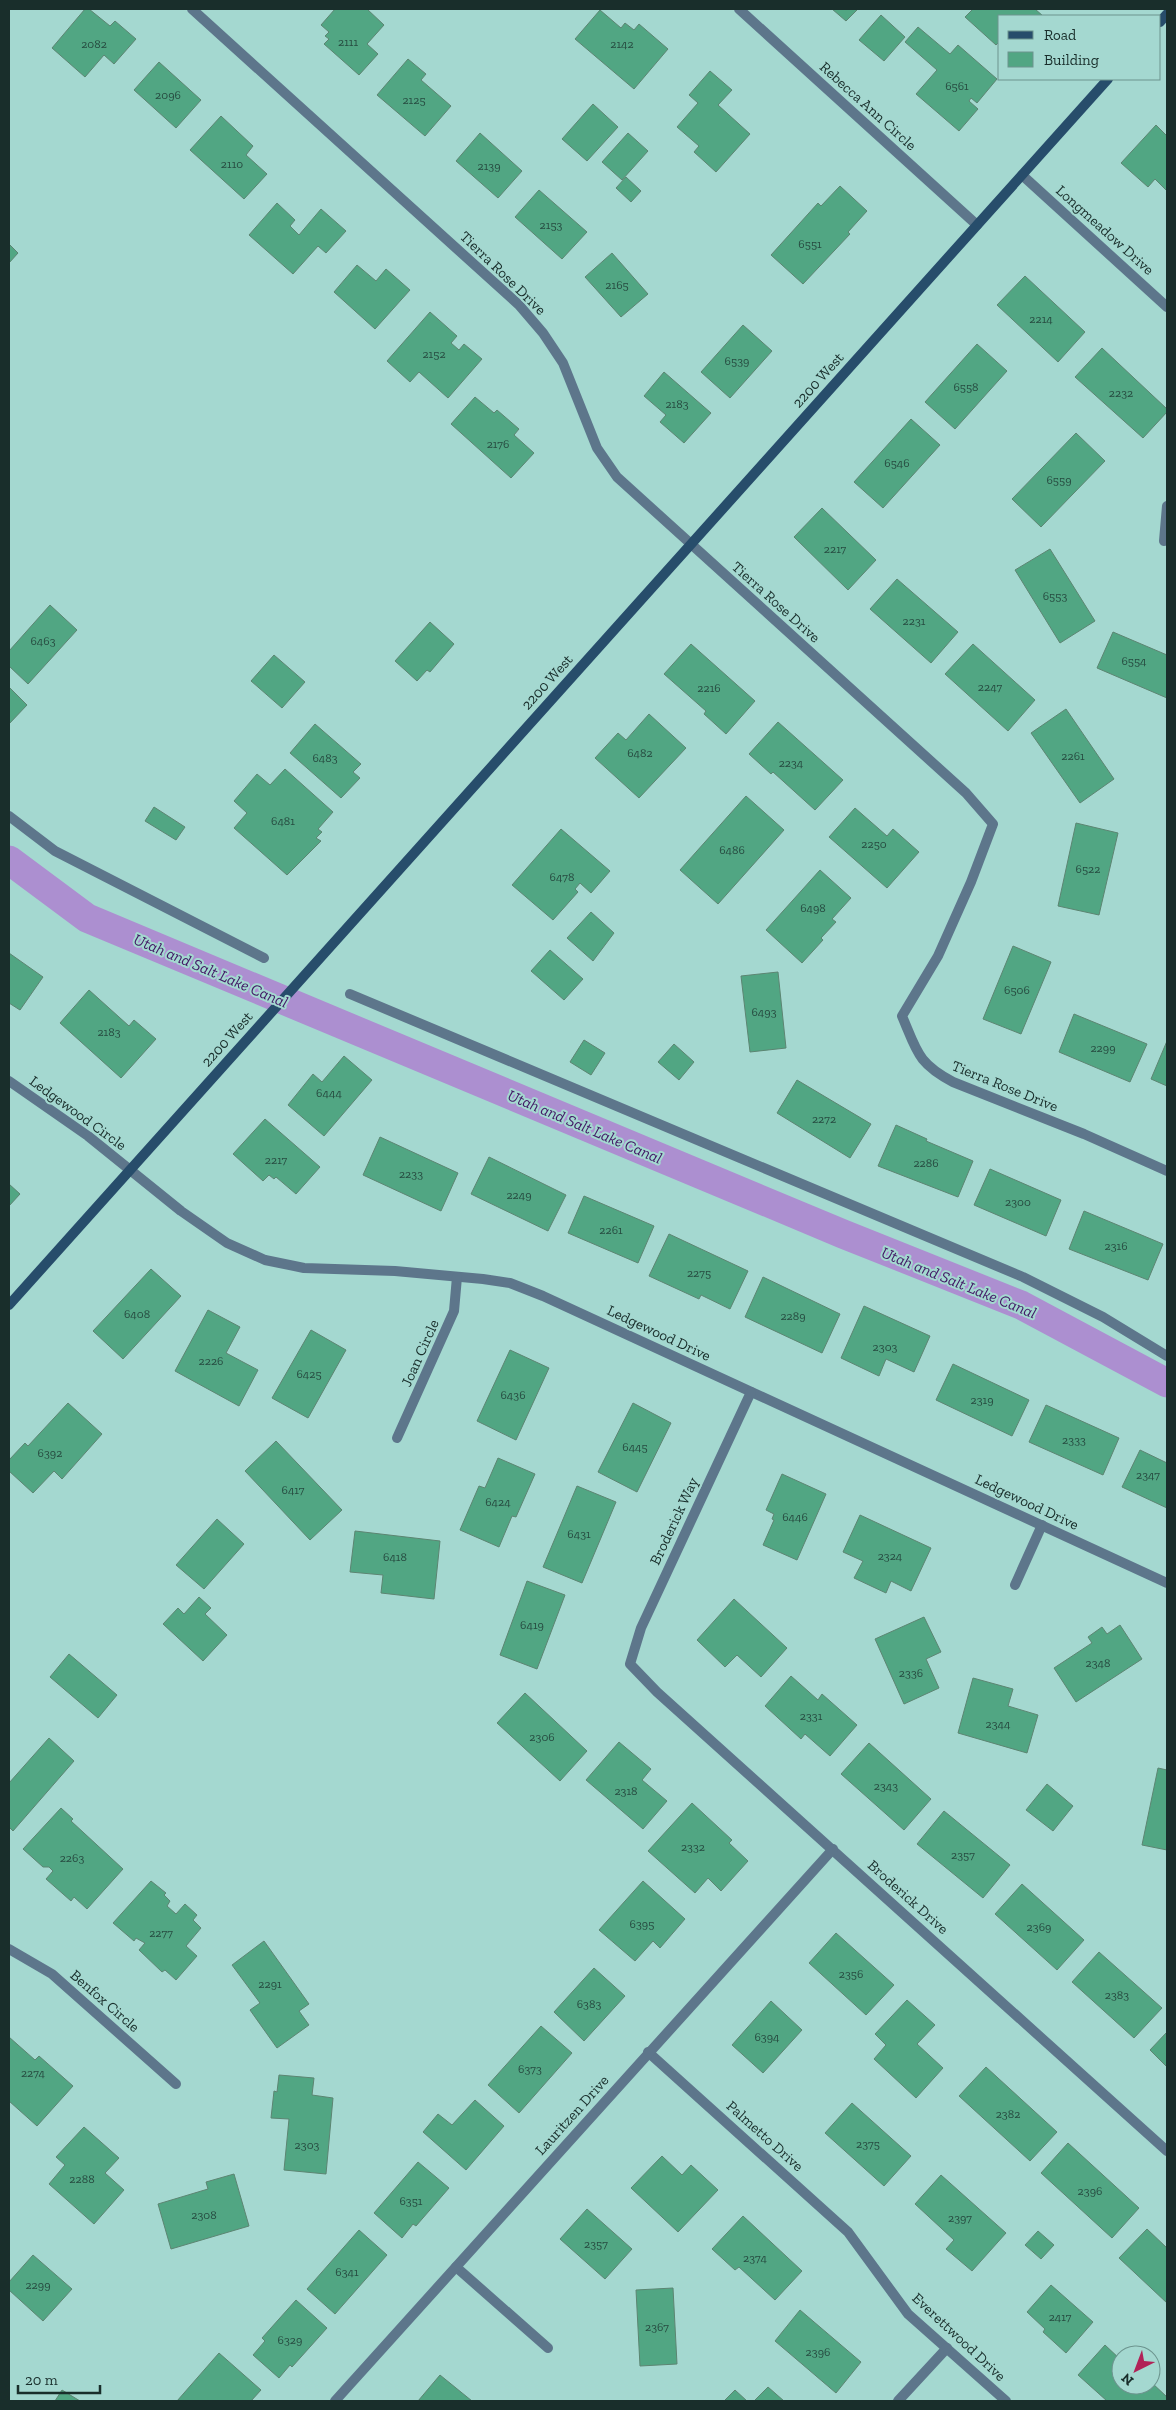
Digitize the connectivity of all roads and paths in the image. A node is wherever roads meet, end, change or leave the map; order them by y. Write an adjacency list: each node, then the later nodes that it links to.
1 (192, 9): 9 (street, Tierra Rose Drive)
2 (739, 9): 5 (street, Rebecca Ann Circle)
3 (1107, 80): 4 (street, 2200 West)
4 (1022, 175): 5 (street, 2200 West); 6 (street, Longmeadow Drive)
5 (977, 225): 9 (street, 2200 West)
6 (1167, 307)
7 (1167, 506): 8 (street)
8 (1164, 541)
9 (690, 545): 14 (street, 2200 West); 15 (street, Tierra Rose Drive)
10 (9, 816): 11 (street)
11 (264, 958)
12 (350, 994): 18 (street)
13 (9, 1081): 14 (street, Ledgewood Circle)
14 (130, 1169): 16 (street, Ledgewood Drive); 17 (street, 2200 West)
15 (1167, 1171)
16 (457, 1277): 19 (street, Ledgewood Drive); 20 (street, Joan Circle)
17 (9, 1305)
18 (1167, 1356)
19 (751, 1392): 21 (street, Ledgewood Drive); 24 (street, Broderick Way)
20 (397, 1438)
21 (1042, 1525): 22 (street, Ledgewood Drive); 23 (street)
22 (1167, 1583)
23 (1015, 1585)
24 (630, 1664): 25 (street, Broderick Drive)
25 (833, 1850): 27 (street, Lauritzen Drive); 29 (street, Broderick Drive)
26 (9, 1949): 28 (street, Benfox Circle)
27 (648, 2052): 30 (street, Palmetto Drive); 31 (street, Lauritzen Drive)
28 (176, 2084)
29 (1167, 2151)
30 (860, 2245): 33 (street, Everettwood Drive)
31 (456, 2267): 32 (street); 34 (street, Lauritzen Drive)
32 (548, 2348)
33 (947, 2348): 35 (street); 36 (street, Everettwood Drive)
34 (335, 2401)
35 (898, 2401)
36 (1006, 2401)

